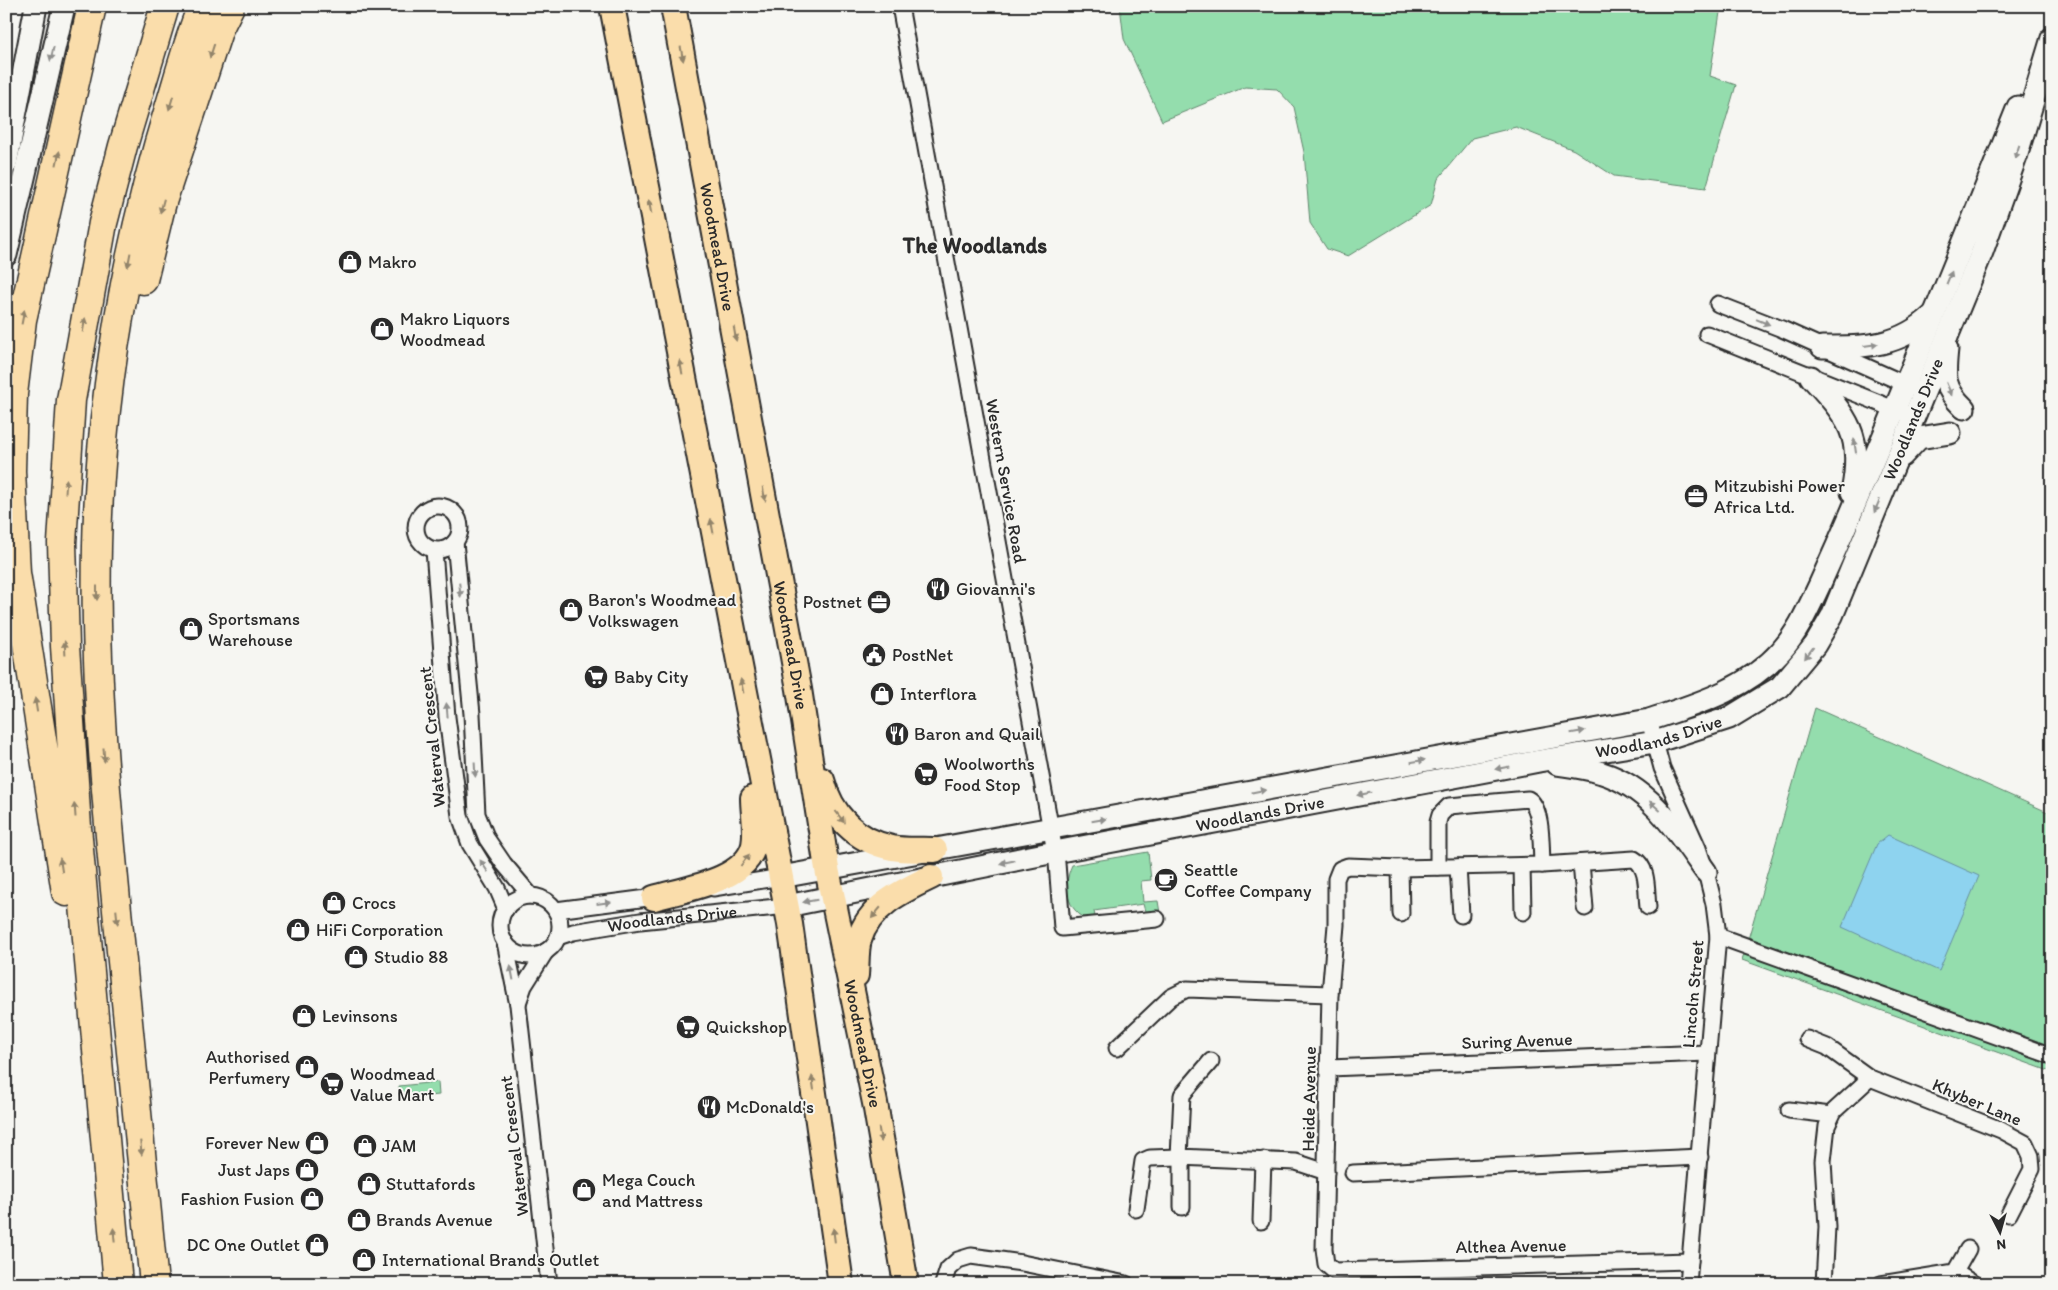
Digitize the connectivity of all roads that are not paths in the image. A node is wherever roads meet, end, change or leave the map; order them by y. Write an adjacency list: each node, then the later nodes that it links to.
1 (36, 6): 11 (main road)
2 (64, 6): 12 (main road, one-way to 12)
3 (92, 6): 71 (highway, one-way to 3)
4 (165, 6): 71 (highway, one-way to 4)
5 (202, 6): 25 (highway, one-way to 25)
6 (230, 6): 25 (highway, one-way to 25)
7 (612, 6): 28 (main road, one-way to 7)
8 (673, 6): 27 (main road, Woodmead Drive, one-way to 27)
9 (900, 6): 32 (street, Western Service Road)
10 (2052, 38): 14 (main road, Woodlands Drive)
11 (6, 164)
12 (6, 254)
13 (1718, 304): 16 (street, one-way to 16)
14 (1942, 321): 16 (main road, one-way to 14); 18 (main road, Woodlands Drive); 19 (main road, one-way to 19)
15 (1707, 334): 17 (street)
16 (1822, 347): 18 (street)
17 (1811, 377): 20 (street); 23 (main road, one-way to 17)
18 (1914, 388): 20 (main road, Woodlands Drive)
19 (1964, 408)
20 (1904, 413): 22 (main road, Woodlands Drive); 23 (main road, Woodlands Drive)
21 (1950, 433): 22 (main road)
22 (1893, 468): 30 (main road, Woodlands Drive, one-way to 30)
23 (1845, 529): 29 (main road, Woodlands Drive)
24 (455, 542): 26 (street); 26 (street); 45 (street, one-way to 45)
25 (97, 544): 88 (highway, one-way to 88)
26 (434, 550): 51 (street, Waterval Crescent, one-way to 26)
27 (799, 689): 33 (main road, one-way to 33); 41 (main road, Woodmead Drive)
28 (749, 718): 43 (main road); 47 (main road, one-way to 28)
29 (1649, 720): 30 (street, Lincoln Street); 32 (main road, Woodlands Drive, one-way to 29)
30 (1655, 742): 31 (main road, Woodlands Drive); 42 (street, Lincoln Street)
31 (1539, 761): 34 (main road, Woodlands Drive, one-way to 34); 42 (main road, one-way to 31)
32 (1051, 829): 33 (main road, Woodlands Drive); 34 (street, Western Service Road)
33 (935, 850): 41 (main road, Woodlands Drive)
34 (1055, 852): 44 (main road, Woodlands Drive, one-way to 44); 56 (street, Western Service Road)
35 (1581, 862): 36 (street); 49 (street); 50 (street)
36 (1542, 865): 37 (street); 38 (street)
37 (1522, 866): 39 (street); 53 (street)
38 (1438, 867): 39 (street); 40 (street)
39 (1458, 867): 55 (street)
40 (1400, 868): 54 (street); 61 (street, Heide Avenue)
41 (827, 869): 43 (main road, Woodlands Drive); 46 (main road, Woodmead Drive)
42 (1706, 872): 57 (street, Lincoln Street)
43 (781, 877): 47 (street, Woodlands Drive); 48 (main road)
44 (931, 877): 46 (main road, Woodlands Drive); 62 (main road, one-way to 62)
45 (531, 896): 51 (street); 52 (street)
46 (834, 897): 48 (main road, Woodlands Drive, one-way to 48); 62 (main road, Woodmead Drive)
47 (654, 898): 52 (street, Woodlands Drive, one-way to 47)
48 (787, 906): 58 (street, Woodlands Drive); 90 (main road, one-way to 48)
49 (1648, 907)
50 (1585, 908)
51 (506, 909): 59 (street)
52 (556, 910): 58 (street)
53 (1523, 912)
54 (1401, 914)
55 (1462, 914)
56 (1157, 919)
57 (1718, 936): 66 (street, Lincoln Street); 67 (street)
58 (558, 937): 60 (street)
59 (506, 942): 60 (street); 63 (street, Waterval Crescent, one-way to 59)
60 (546, 951): 63 (street, Waterval Crescent)
61 (1330, 994): 65 (street); 69 (street, Heide Avenue)
62 (853, 1001): 91 (main road, Woodmead Drive, one-way to 91)
63 (518, 1005): 89 (street, Waterval Crescent)
64 (1807, 1039): 70 (street, Khyber Lane)
65 (1117, 1048)
66 (1706, 1053): 69 (street, Suring Avenue); 75 (street, Lincoln Street)
67 (2052, 1056)
68 (1211, 1061): 74 (street)
69 (1329, 1068): 77 (street, Heide Avenue)
70 (1870, 1078): 73 (street); 81 (street, Khyber Lane)
71 (103, 1103): 87 (highway, one-way to 71)
72 (1789, 1110): 73 (street)
73 (1831, 1115): 95 (street)
74 (1181, 1157): 76 (street); 79 (street); 80 (street)
75 (1700, 1157): 78 (street); 84 (street, Lincoln Street)
76 (1262, 1160): 77 (street); 82 (street)
77 (1326, 1172): 85 (street, Heide Avenue)
78 (1353, 1172)
79 (1182, 1207)
80 (1136, 1209)
81 (2009, 1214)
82 (1261, 1220)
83 (1968, 1249): 86 (street)
84 (1690, 1261): 85 (street, Althea Avenue); 94 (street, Lincoln Street)
85 (1334, 1270)
86 (1955, 1272): 96 (street); 97 (street)
87 (118, 1284)
88 (154, 1284)
89 (549, 1284)
90 (841, 1284)
91 (906, 1284)
92 (943, 1284): 93 (street)
93 (1126, 1284)
94 (1688, 1284)
95 (1824, 1284)
96 (1881, 1284)
97 (1974, 1284)

